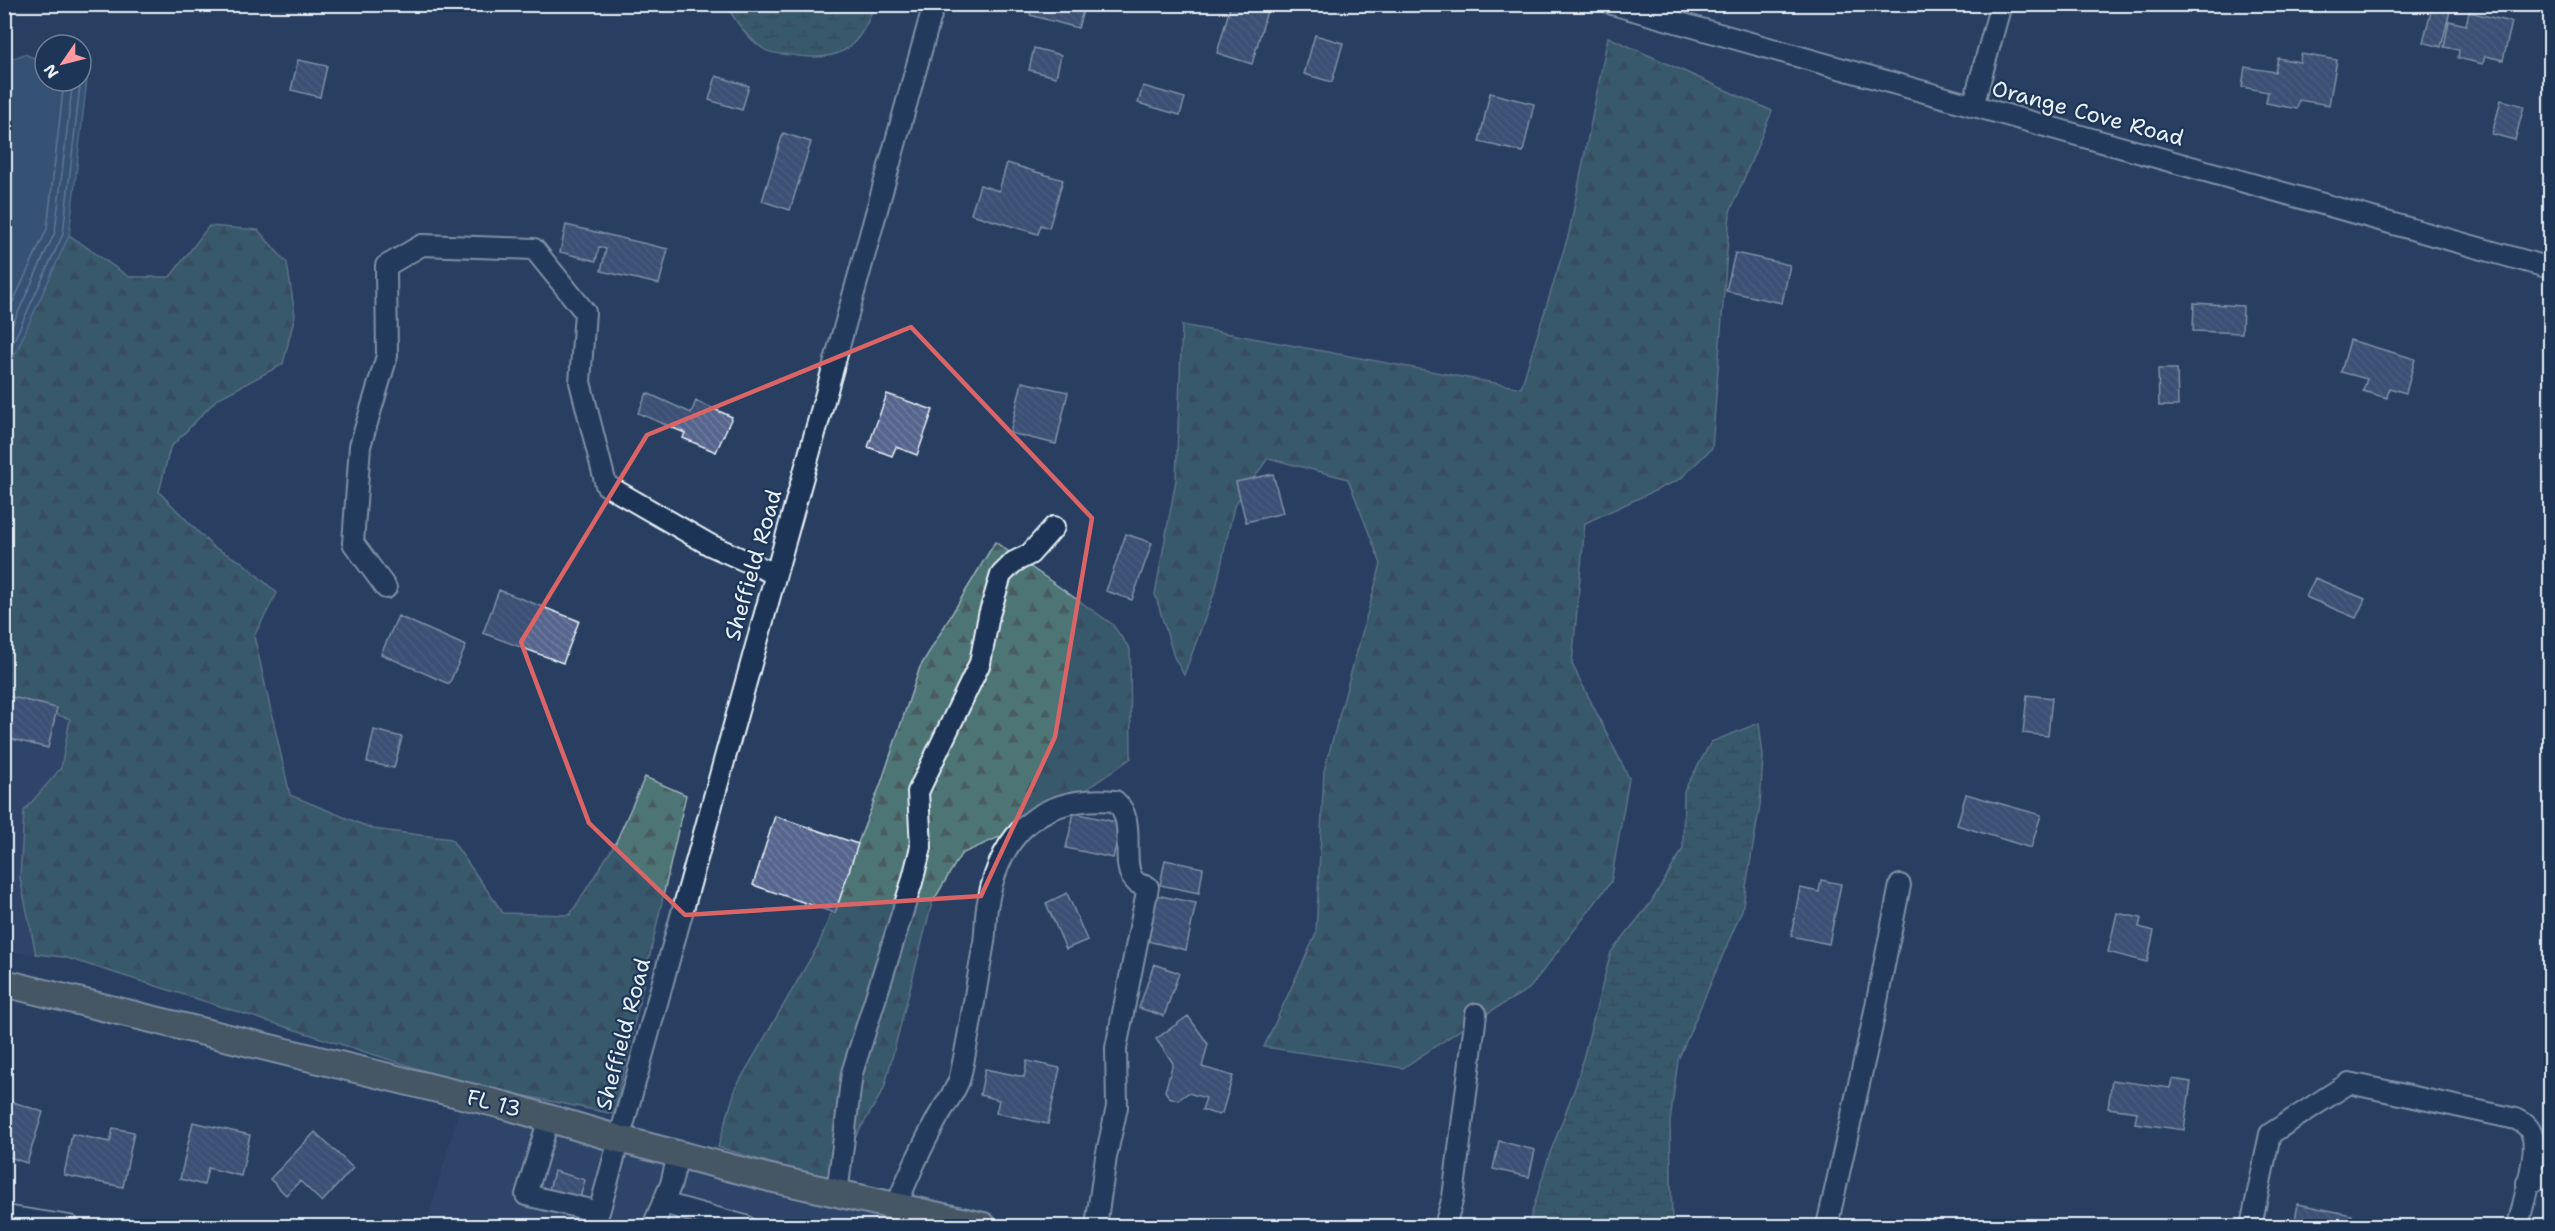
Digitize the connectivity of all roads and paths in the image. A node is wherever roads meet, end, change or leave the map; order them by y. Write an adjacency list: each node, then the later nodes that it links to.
1 (934, 4): 7 (street, Sheffield Road)
2 (1612, 4): 4 (street, Orange Cove Road)
3 (2001, 4): 4 (street)
4 (1973, 106): 5 (street, Orange Cove Road)
5 (2550, 268)
6 (1054, 528): 17 (street)
7 (775, 574): 8 (street); 13 (street, Sheffield Road)
8 (386, 588)
9 (1900, 885): 27 (street)
10 (4, 983): 12 (main road, FL 13)
11 (1476, 1014): 26 (street)
12 (549, 1118): 13 (main road, FL 13); 13 (street, Sheffield Road)
13 (620, 1139): 14 (main road, FL 13)
14 (678, 1155): 17 (main road, FL 13); 18 (street)
15 (2550, 1176): 16 (street)
16 (2527, 1183): 28 (street); 29 (street)
17 (837, 1194): 19 (main road, FL 13)
18 (663, 1203): 22 (street); 23 (street)
19 (904, 1215): 24 (main road, FL 13); 25 (street)
20 (4, 1216): 21 (street)
21 (69, 1227)
22 (653, 1227)
23 (745, 1227)
24 (983, 1227)
25 (1096, 1227)
26 (1445, 1227)
27 (1827, 1227)
28 (2251, 1227)
29 (2518, 1227)

